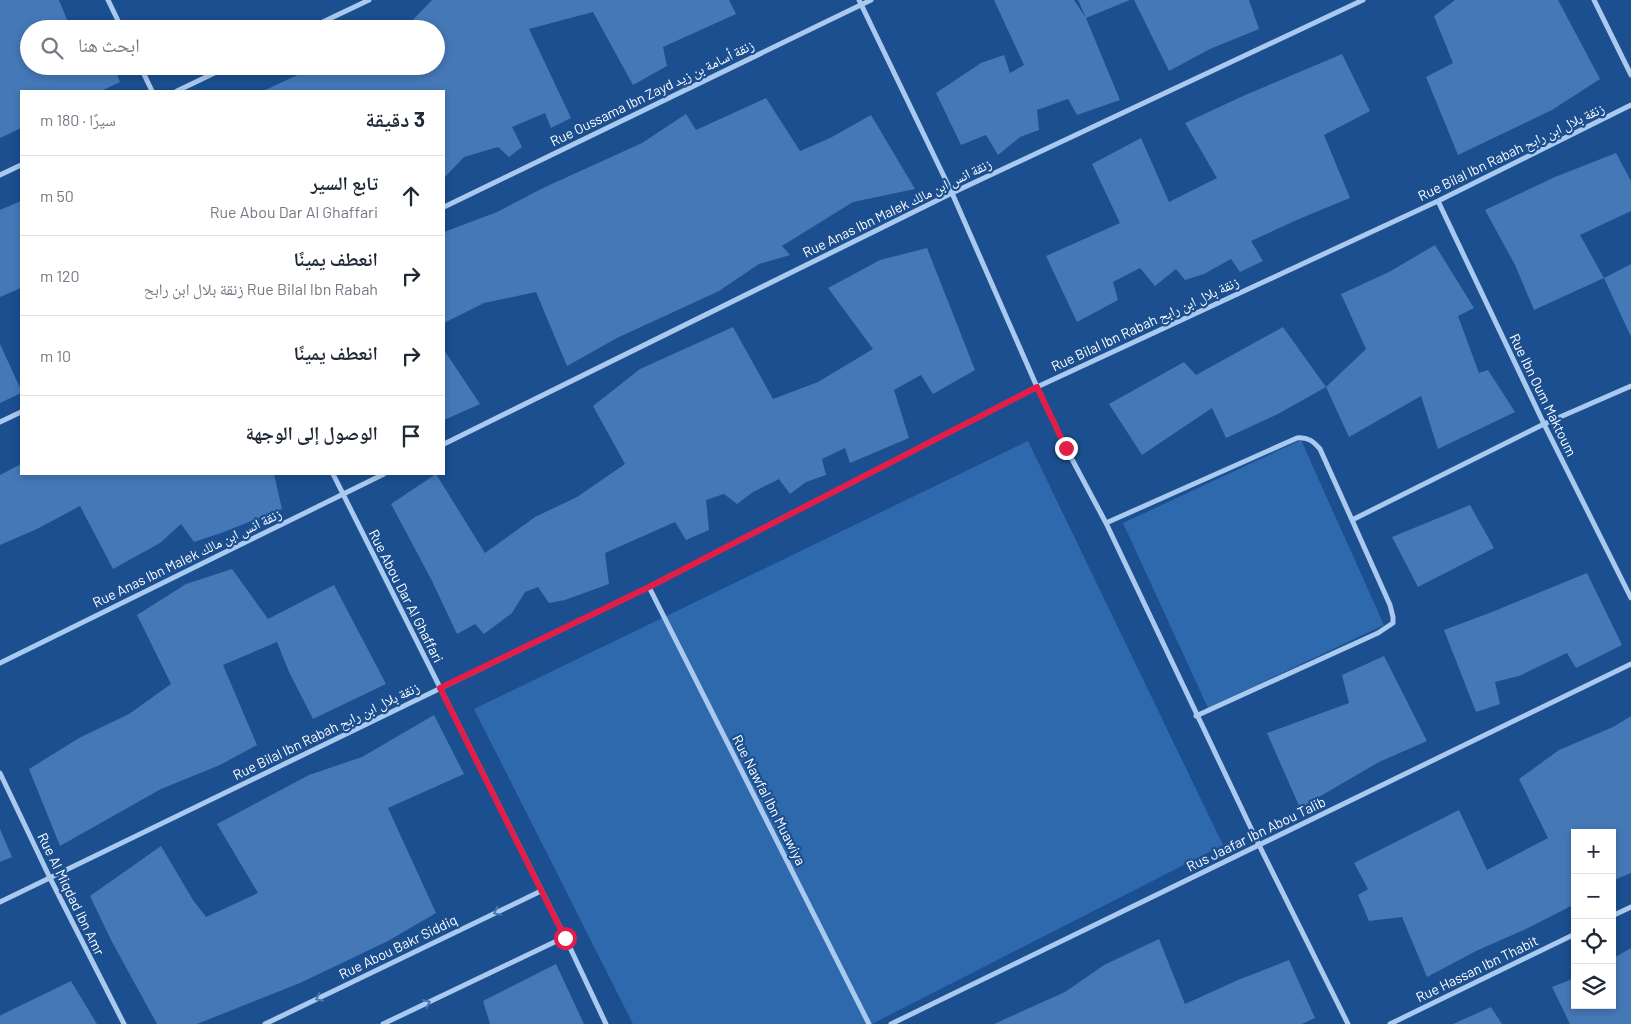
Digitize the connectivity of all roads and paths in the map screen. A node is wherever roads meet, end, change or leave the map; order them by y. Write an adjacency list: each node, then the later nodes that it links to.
1 (108, 0): 8 (street)
2 (369, 0): 7 (street)
3 (871, 0): 6 (street, Rue Oussama Ibn Zayd زنقة أسامة بن زيد)
4 (1363, 0): 18 (street, Rue Anas Ibn Malek زنقة انس ابن مالك)
5 (1594, 0): 12 (street)
6 (860, 2): 18 (street); 20 (street, Rue Oussama Ibn Zayd زنقة أسامة بن زيد)
7 (357, 3): 9 (street)
8 (118, 20)
9 (325, 20)
10 (144, 75): 13 (street)
11 (210, 75): 14 (street)
12 (1631, 75)
13 (152, 90)
14 (179, 90)
15 (1631, 105): 19 (street, Rue Bilal Ibn Rabah زنقة بلال ابن رابح)
16 (20, 165): 17 (street)
17 (0, 175)
18 (952, 193): 22 (street); 26 (street, Rue Anas Ibn Malek زنقة انس ابن مالك)
19 (1438, 201): 22 (street, Rue Bilal Ibn Rabah زنقة بلال ابن رابح); 25 (street, Rue Ibn Oum Maktoum)
20 (445, 207)
21 (1631, 386): 25 (street)
22 (1037, 387): 31 (street); 32 (street, Rue Bilal Ibn Rabah زنقة بلال ابن رابح)
23 (20, 412): 24 (street)
24 (0, 422)
25 (1544, 424): 30 (street); 33 (street, Rue Ibn Oum Maktoum)
26 (445, 444)
27 (333, 475): 29 (street, Rue Abou Dar Al Ghaffari)
28 (382, 475): 29 (street, Rue Anas Ibn Malek زنقة انس ابن مالك)
29 (342, 494): 34 (street, Rue Anas Ibn Malek زنقة انس ابن مالك); 36 (street, Rue Abou Dar Al Ghaffari)
30 (1352, 520): 31 (street); 37 (street)
31 (1106, 523): 37 (street)
32 (649, 587): 36 (street, Rue Bilal Ibn Rabah زنقة بلال ابن رابح); 51 (street, Rue Nawfal Ibn Muawiya)
33 (1631, 598)
34 (0, 663)
35 (1631, 664): 39 (street, Rus Jaafar Ibn Abou Talib)
36 (440, 688): 40 (street, Rue Bilal Ibn Rabah زنقة بلال ابن رابح); 41 (street, Rue Abou Dar Al Ghaffari)
37 (1196, 716): 39 (street)
38 (0, 773): 40 (street, Rue Al Miqdad Ibn Amr)
39 (1259, 845): 52 (street, Rus Jaafar Ibn Abou Talib); 53 (street)
40 (50, 878): 42 (street, Rue Bilal Ibn Rabah زنقة بلال ابن رابح); 47 (street, Rue Al Miqdad Ibn Amr)
41 (540, 891): 46 (street, Rue Abou Dar Al Ghaffari); 48 (street, Rue Abou Bakr Siddiq, one-way to 48)
42 (0, 902)
43 (1631, 907): 44 (street)
44 (1616, 914)
45 (1571, 936): 54 (street, Rue Hassan Ibn Thabit)
46 (565, 938): 49 (street, one-way to 46); 50 (street, Rue Abou Dar Al Ghaffari)
47 (124, 1024)
48 (266, 1024)
49 (383, 1024)
50 (606, 1024)
51 (869, 1024)
52 (891, 1024)
53 (1348, 1024)
54 (1390, 1024)

